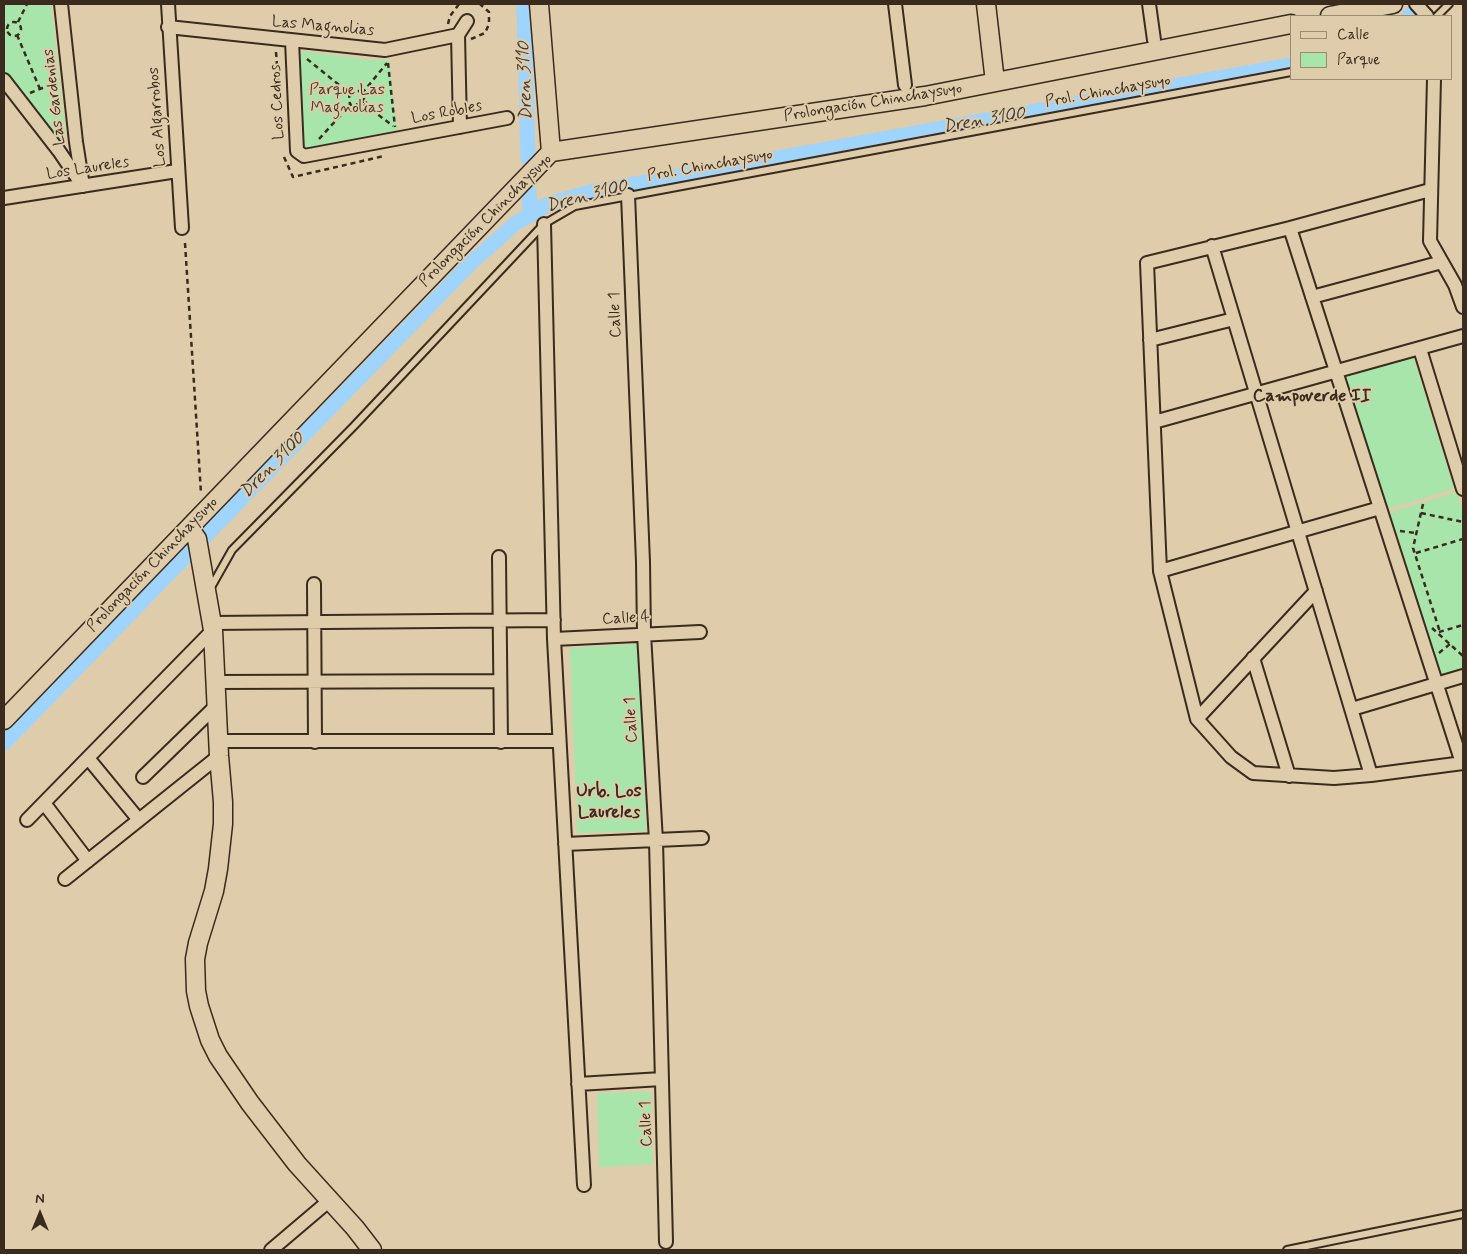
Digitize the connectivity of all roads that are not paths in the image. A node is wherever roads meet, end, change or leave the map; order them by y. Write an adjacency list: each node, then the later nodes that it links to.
1 (60, 4): 27 (street, Las Gardenias)
2 (168, 4): 13 (street, Los Algarrobos)
3 (539, 4): 24 (street)
4 (895, 4): 21 (street)
5 (986, 4): 20 (street)
6 (1148, 4): 15 (street)
7 (1393, 4): 9 (street)
8 (1449, 4): 10 (lane)
9 (1335, 15)
10 (1438, 15)
11 (467, 21): 14 (street)
12 (1290, 24): 20 (street, Prolongación Chinchaysuyo)
13 (168, 27): 16 (street, Las Magnolias); 26 (street, Los Algarrobos)
14 (458, 34): 16 (street, Las Magnolias); 23 (street)
15 (1154, 40)
16 (292, 41): 25 (street, Los Cedros)
17 (1290, 72): 29 (lane, Prol. Chinchaysuyo)
18 (4, 80): 27 (street)
19 (1434, 80): 28 (street)
20 (995, 82): 24 (street, Prolongación Chinchaysuyo)
21 (905, 85)
22 (507, 118): 23 (street, Los Robles)
23 (460, 127): 25 (street, Los Robles)
24 (551, 152): 48 (street, Prolongación Chinchaysuyo)
25 (304, 156)
26 (177, 171): 27 (street, Los Laureles); 32 (street, Los Algarrobos)
27 (83, 186): 30 (street, Los Laureles)
28 (1430, 190): 33 (street); 35 (street)
29 (628, 195): 31 (lane, Prol. Chinchaysuyo); 59 (street, Calle 1)
30 (4, 198)
31 (544, 224): 53 (lane, Prol. Chinchaysuyo); 55 (street)
32 (182, 228)
33 (1290, 228): 34 (street); 36 (street)
34 (1212, 246): 38 (street); 40 (street)
35 (1442, 262): 36 (street); 37 (street)
36 (1312, 297): 42 (street)
37 (1463, 307)
38 (1234, 319): 40 (street); 43 (street)
39 (1463, 336): 41 (street)
40 (1150, 340): 44 (street)
41 (1420, 349): 42 (street); 45 (street)
42 (1336, 372): 43 (street); 46 (street)
43 (1257, 394): 44 (street); 47 (street)
44 (1154, 422): 50 (street)
45 (1463, 487)
46 (1380, 508): 47 (street); 66 (street)
47 (1298, 531): 50 (street); 52 (street)
48 (193, 533): 53 (street); 70 (street, Prolongación Chinchaysuyo)
49 (499, 557): 54 (street)
50 (1160, 572): 69 (street)
51 (314, 584): 56 (street)
52 (1316, 591): 61 (street); 68 (street)
53 (207, 595): 57 (street)
54 (499, 620): 55 (street); 56 (street); 63 (street)
55 (554, 620): 60 (street)
56 (314, 622): 57 (street); 64 (street)
57 (212, 627): 65 (street); 75 (street)
58 (700, 632): 59 (street, Calle 4)
59 (644, 634): 60 (street, Calle 4); 84 (street, Calle 1)
60 (554, 638): 71 (street)
61 (1253, 658): 69 (street); 78 (street)
62 (1463, 676): 66 (street)
63 (500, 680): 64 (street); 73 (street)
64 (314, 681): 65 (street); 72 (street)
65 (215, 682): 67 (street)
66 (1436, 684): 68 (street); 76 (street)
67 (217, 705): 74 (street); 79 (street)
68 (1352, 709): 77 (street)
69 (1197, 718): 78 (street)
70 (4, 720)
71 (560, 741): 73 (street); 85 (street)
72 (315, 742): 73 (street); 74 (street)
73 (501, 742)
74 (219, 749): 82 (street); 91 (street)
75 (88, 758): 80 (street); 82 (street)
76 (1463, 763): 77 (street)
77 (1371, 775): 78 (street)
78 (1289, 776)
79 (143, 777)
80 (44, 802): 81 (street); 86 (street)
81 (27, 820)
82 (139, 820): 86 (street)
83 (702, 838): 84 (street)
84 (656, 841): 85 (street); 88 (street, Calle 1)
85 (565, 844): 89 (street)
86 (88, 861): 87 (street)
87 (65, 879)
88 (662, 1079): 89 (street); 93 (street, Calle 1)
89 (578, 1084): 90 (street)
90 (584, 1185)
91 (330, 1200): 94 (street); 95 (street)
92 (1463, 1214): 96 (lane)
93 (666, 1242)
94 (271, 1250)
95 (372, 1250)
96 (1286, 1250)

